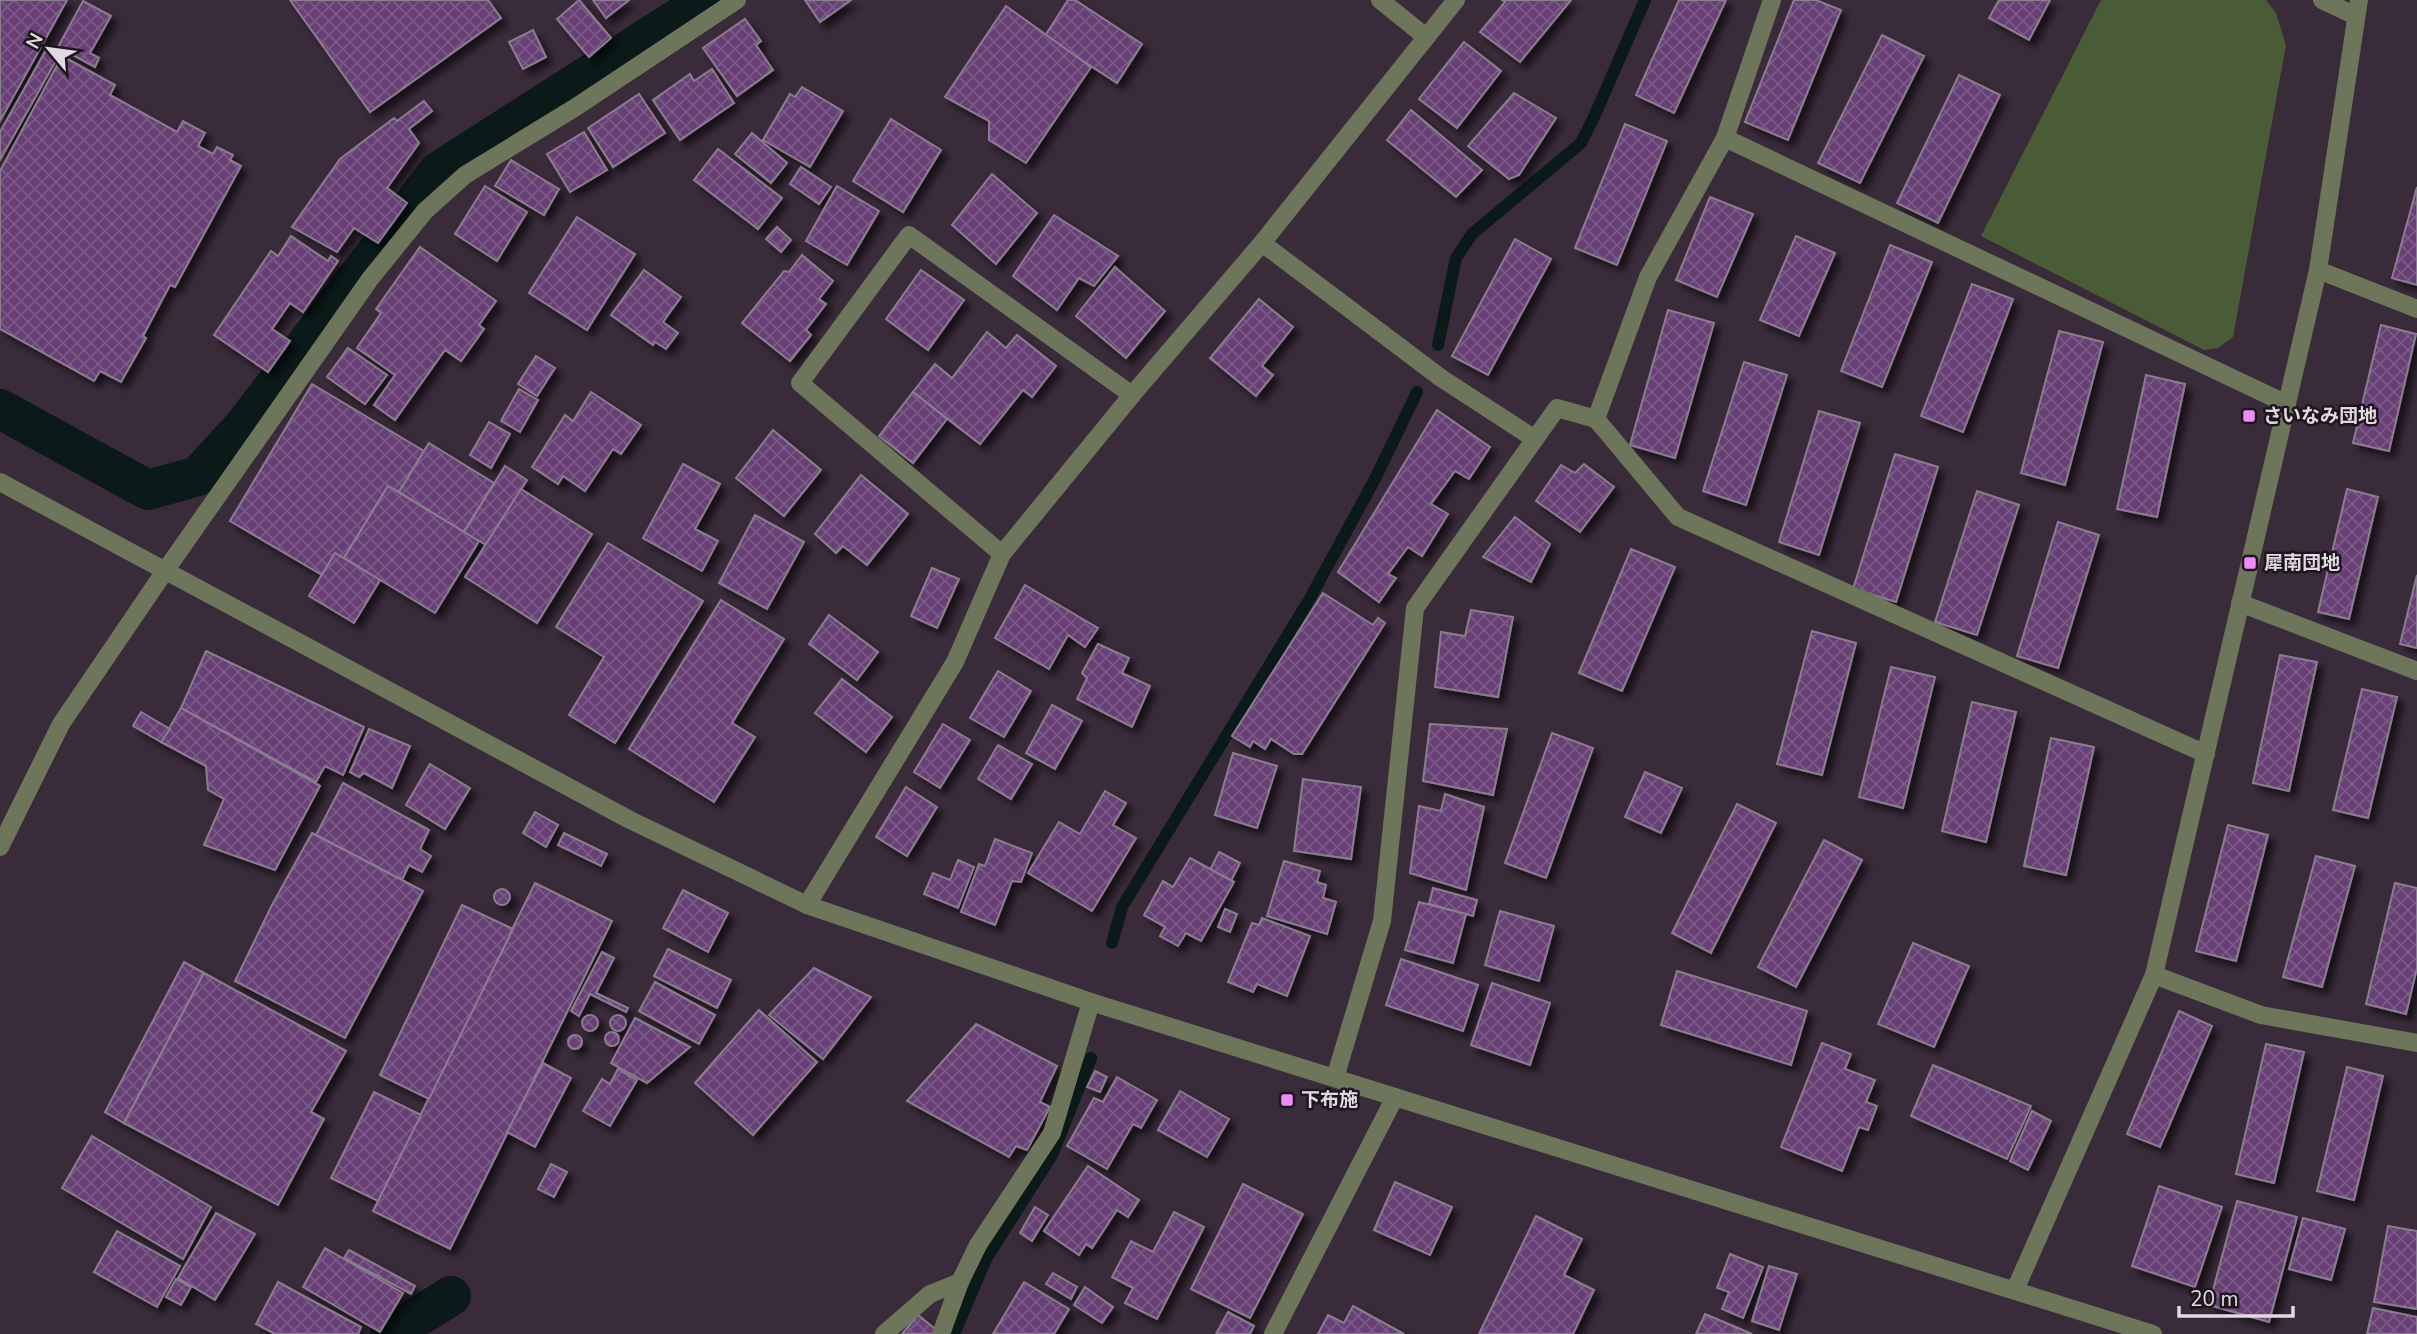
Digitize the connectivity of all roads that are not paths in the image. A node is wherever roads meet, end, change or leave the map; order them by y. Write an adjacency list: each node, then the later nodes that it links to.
1 (737, 0): 18 (street)
2 (1380, 0): 7 (street)
3 (1456, 0): 7 (street)
4 (1772, 0): 8 (street)
5 (2322, 0): 6 (street)
6 (2357, 8): 10 (street)
7 (1426, 37): 9 (street)
8 (1725, 138): 13 (street); 14 (street)
9 (1262, 243): 12 (street); 15 (street)
10 (2318, 270): 11 (street); 13 (street)
11 (2417, 309)
12 (1132, 395): 17 (street); 17 (street)
13 (2287, 404): 19 (street)
14 (1596, 419): 15 (street); 21 (street)
15 (1535, 439): 27 (street)
16 (0, 482): 18 (street)
17 (1002, 554): 23 (street)
18 (165, 571): 22 (street); 23 (street)
19 (2240, 603): 20 (street); 21 (street)
20 (2417, 671)
21 (2206, 754): 24 (street)
22 (0, 847)
23 (807, 905): 25 (street)
24 (2154, 975): 26 (street); 30 (street)
25 (1091, 1002): 27 (street); 29 (street)
26 (2417, 1043)
27 (1335, 1078): 28 (street)
28 (1395, 1097): 30 (street); 33 (street)
29 (960, 1282): 31 (street); 32 (street)
30 (2015, 1290): 34 (street)
31 (884, 1334)
32 (941, 1334)
33 (1273, 1334)
34 (2153, 1334)

